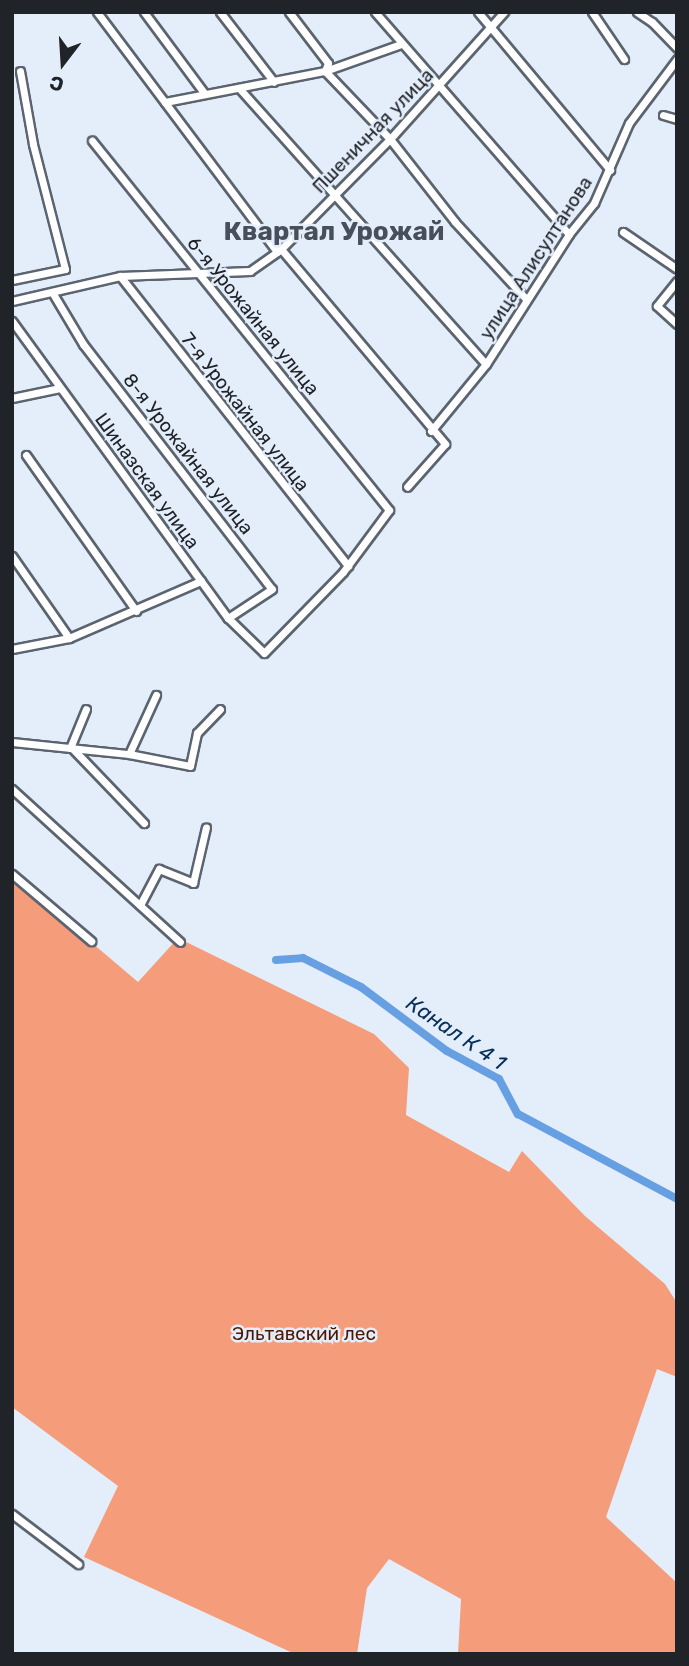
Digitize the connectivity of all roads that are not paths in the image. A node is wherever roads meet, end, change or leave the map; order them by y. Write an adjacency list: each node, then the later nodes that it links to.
1 (97, 12): 21 (street)
2 (144, 12): 20 (street)
3 (220, 12): 17 (street)
4 (289, 12): 16 (street)
5 (375, 12): 11 (street)
6 (478, 12): 10 (street)
7 (503, 12): 10 (street, Пшеничная улица)
8 (592, 12): 13 (street)
9 (637, 12): 12 (street)
10 (490, 27): 18 (street, Пшеничная улица); 26 (street)
11 (401, 44): 16 (street); 18 (street)
12 (677, 48)
13 (624, 59)
14 (677, 59): 26 (street, улица Алисултанова)
15 (20, 71): 34 (street)
16 (325, 71): 17 (street); 24 (street)
17 (274, 82): 19 (street)
18 (439, 86): 24 (street, Пшеничная улица); 29 (street)
19 (239, 88): 20 (street); 27 (street)
20 (205, 94): 21 (street)
21 (165, 102): 30 (street)
22 (663, 115): 23 (street)
23 (677, 119)
24 (390, 139): 27 (street, Пшеничная улица); 37 (street)
25 (92, 141): 32 (street, 6-я Урожайная улица)
26 (610, 170): 29 (street, улица Алисултанова)
27 (333, 196): 30 (street, Пшеничная улица); 41 (street)
28 (623, 232): 31 (street)
29 (569, 234): 37 (street, улица Алисултанова)
30 (279, 251): 32 (street, Пшеничная улица); 44 (street)
31 (677, 269)
32 (198, 273): 33 (street, Пшеничная улица); 48 (street, 6-я Урожайная улица)
33 (120, 276): 36 (street, Пшеничная улица); 48 (street, 7-я Урожайная улица)
34 (12, 280)
35 (677, 281): 40 (street)
36 (52, 292): 38 (street, Пшеничная улица); 51 (street, 8-я Урожайная улица)
37 (526, 299): 41 (street, улица Алисултанова)
38 (12, 301)
39 (12, 320): 42 (street, Шиназская улица)
40 (677, 324)
41 (486, 364): 44 (street, улица Алисултанова)
42 (60, 388): 43 (street); 49 (street, Шиназская улица)
43 (12, 398)
44 (431, 431): 46 (street)
45 (26, 455): 50 (street)
46 (407, 488)
47 (12, 556): 52 (street)
48 (348, 566): 51 (street, Шиназская улица)
49 (201, 581): 50 (street); 51 (street, Шиназская улица)
50 (136, 611): 52 (street)
51 (228, 618)
52 (69, 638): 53 (street)
53 (12, 649)
54 (156, 695): 59 (street)
55 (86, 709): 58 (street)
56 (220, 709): 59 (street)
57 (12, 742): 58 (street)
58 (71, 748): 59 (street); 61 (street)
59 (129, 754)
60 (12, 789): 64 (street)
61 (144, 823)
62 (206, 827): 64 (street)
63 (12, 874): 65 (street)
64 (140, 905): 66 (street)
65 (91, 941)
66 (180, 942)
67 (12, 1514): 68 (street)
68 (78, 1564)

